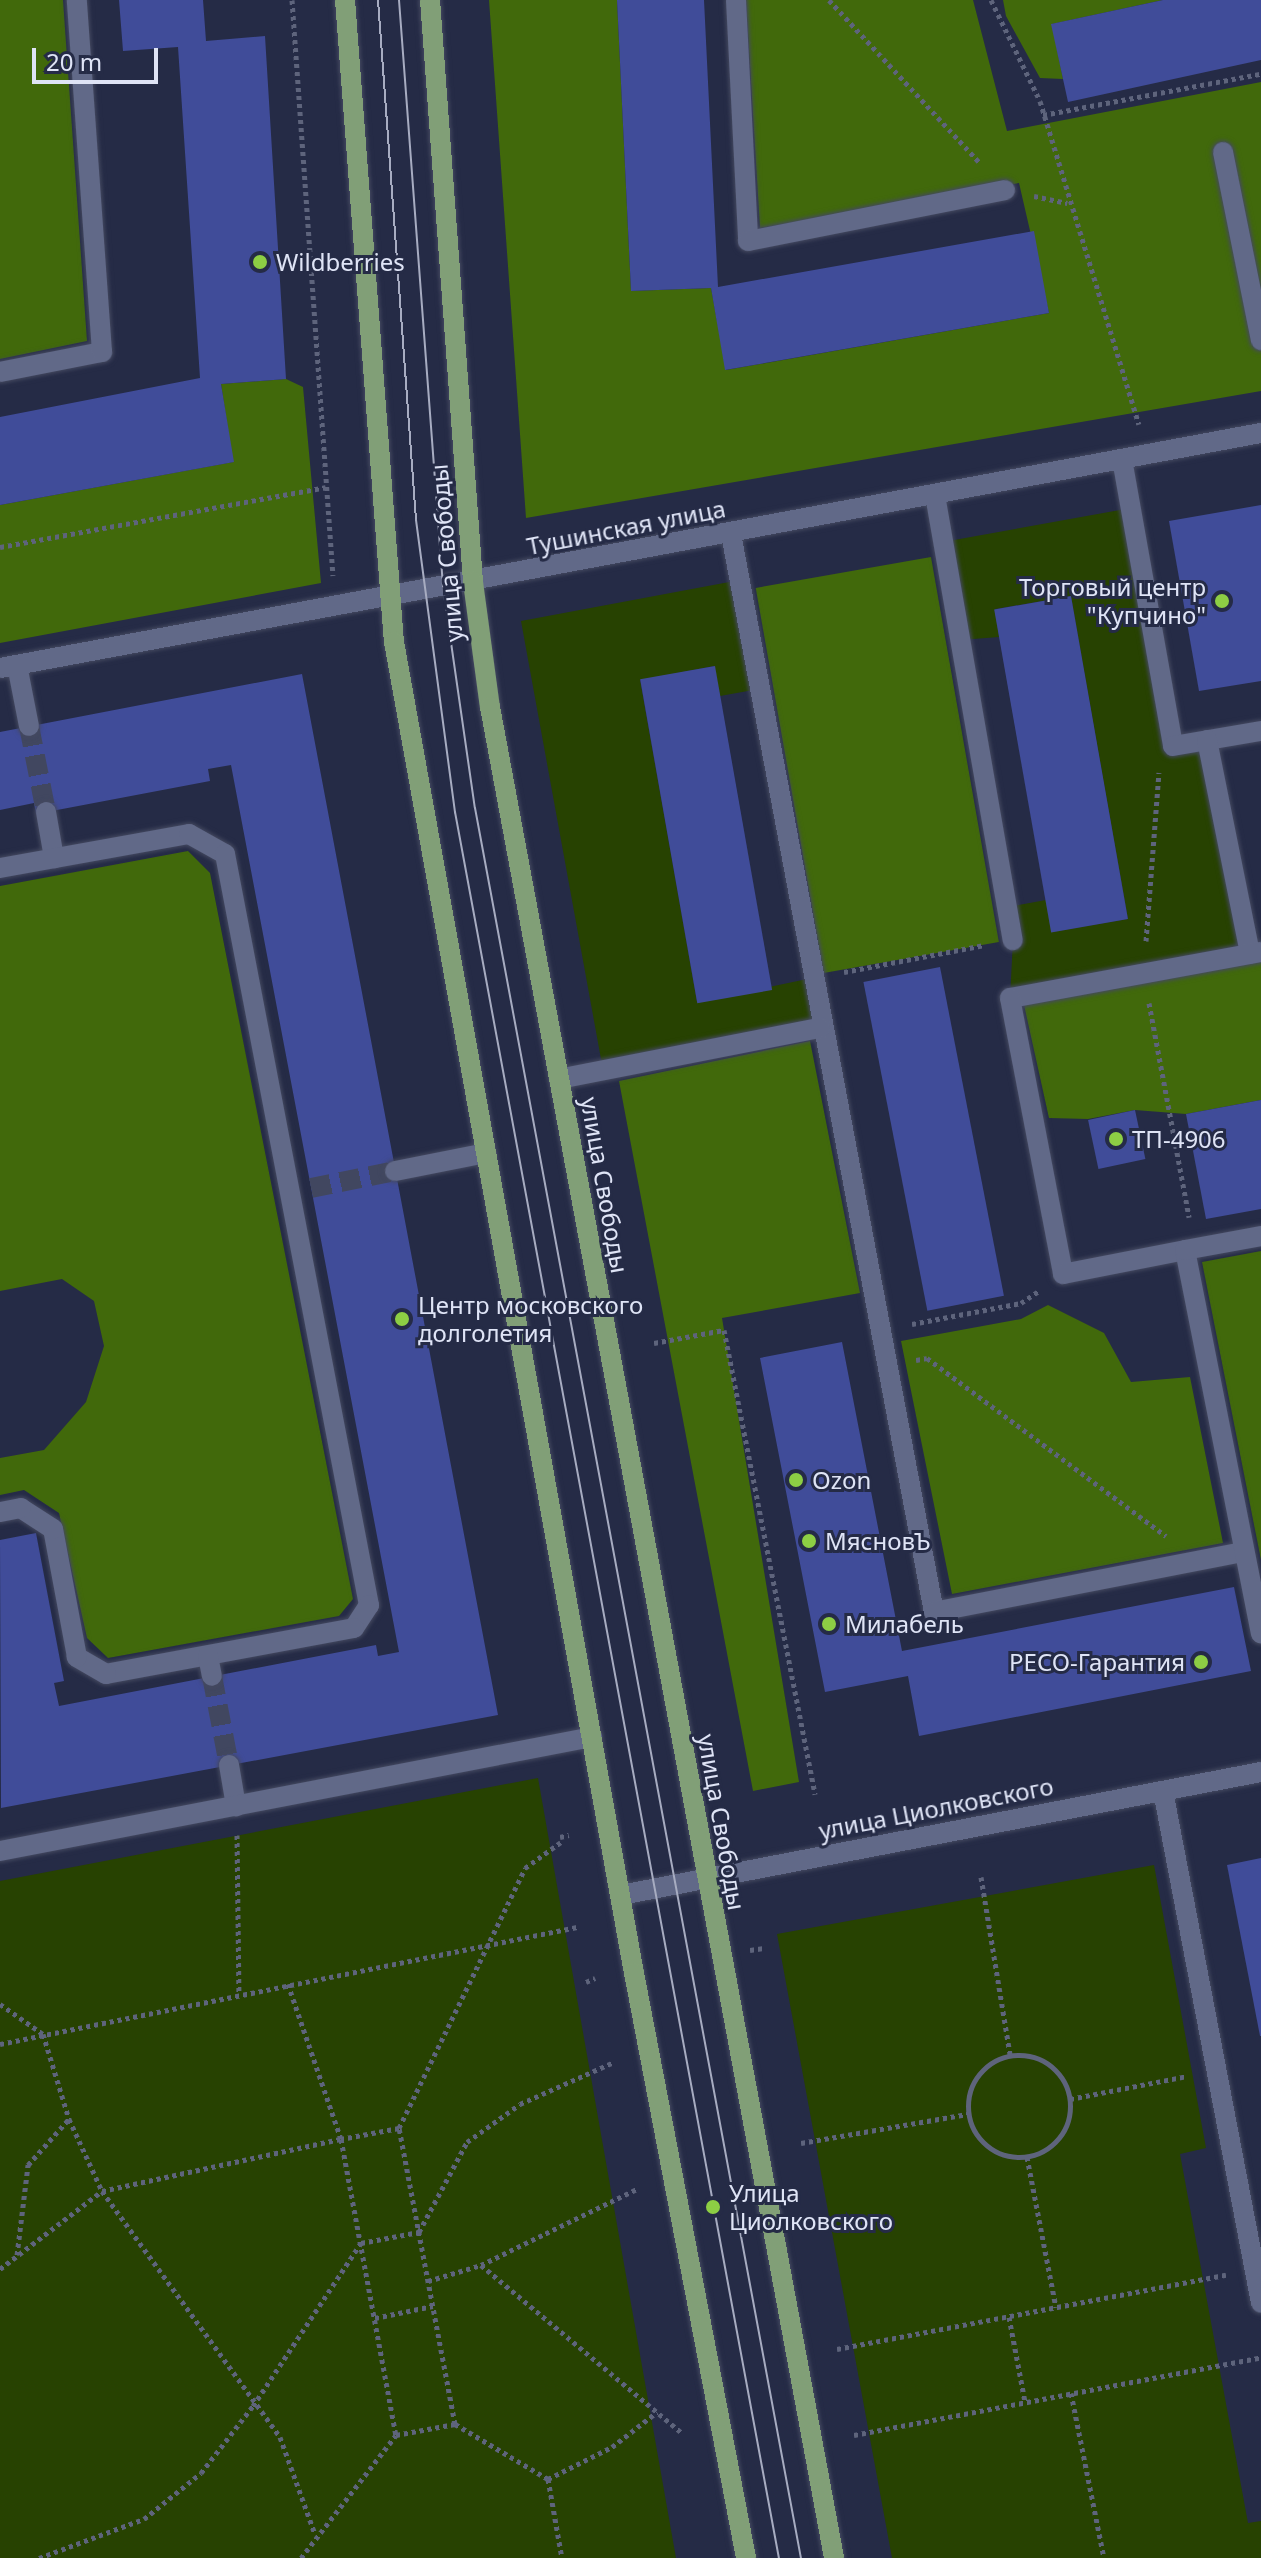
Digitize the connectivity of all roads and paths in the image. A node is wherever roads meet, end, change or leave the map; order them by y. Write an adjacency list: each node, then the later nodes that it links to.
1 (77, 0): 14 (street)
2 (292, 0): 18 (path)
3 (345, 0): 23 (main road)
4 (430, 0): 22 (main road, улица Свободы)
5 (736, 0): 11 (street)
6 (829, 0): 11 (path)
7 (991, 0): 9 (path)
8 (1261, 74): 9 (path)
9 (1043, 115): 12 (path)
10 (1223, 152): 13 (street)
11 (1005, 190): 12 (path)
12 (1068, 203): 15 (path)
13 (1261, 340)
14 (0, 372)
15 (1140, 429)
16 (1261, 433): 17 (street, Тушинская улица)
17 (1122, 459): 19 (street, Тушинская улица); 28 (street)
18 (326, 487): 21 (path); 24 (path)
19 (935, 495): 20 (street, Тушинская улица); 33 (street)
20 (731, 534): 22 (street, Тушинская улица); 36 (street)
21 (0, 547)
22 (473, 582): 23 (street, Тушинская улица); 38 (main road, улица Свободы)
23 (390, 595): 24 (street, Тушинская улица); 39 (main road)
24 (335, 605): 25 (street, Тушинская улица)
25 (9, 667): 26 (street)
26 (29, 726)
27 (1261, 731): 28 (street)
28 (1207, 740): 34 (street)
29 (1159, 767): 35 (path)
30 (46, 812): 31 (street)
31 (54, 858): 32 (street); 42 (street)
32 (0, 868)
33 (1013, 940): 36 (path)
34 (1256, 953): 35 (street)
35 (1144, 974): 44 (path); 45 (street)
36 (812, 978): 37 (street)
37 (820, 1028): 38 (street); 46 (street)
38 (559, 1079): 65 (main road, улица Свободы)
39 (486, 1153): 40 (street); 55 (main road)
40 (395, 1171)
41 (311, 1188): 42 (street)
42 (290, 1192): 53 (street)
43 (1261, 1236): 44 (street)
44 (1190, 1249): 45 (street); 50 (street)
45 (1063, 1274): 46 (path)
46 (879, 1331): 48 (street)
47 (654, 1343): 59 (path)
48 (886, 1366): 51 (path); 51 (street)
49 (0, 1512): 53 (street)
50 (1243, 1552): 51 (street); 52 (street)
51 (1199, 1561)
52 (1261, 1634)
53 (208, 1656): 54 (street)
54 (212, 1676)
55 (592, 1737): 60 (street); 66 (main road)
56 (229, 1765): 60 (street)
57 (1261, 1772): 58 (street, улица Циолковского)
58 (1163, 1791): 65 (street, улица Циолковского); 80 (street)
59 (815, 1794)
60 (236, 1806): 63 (street)
61 (569, 1835): 68 (path)
62 (237, 1843): 74 (path)
63 (0, 1851)
64 (981, 1877): 78 (path)
65 (706, 1879): 66 (street, улица Циолковского); 118 (main road, улица Свободы)
66 (621, 1895): 117 (main road)
67 (577, 1927): 68 (path)
68 (488, 1943): 73 (path); 84 (path)
69 (765, 1948): 70 (path)
70 (750, 1950)
71 (595, 1978): 72 (path)
72 (586, 1982)
73 (288, 1984): 74 (path); 85 (path)
74 (239, 1994): 76 (path)
75 (0, 2004): 76 (path)
76 (43, 2034): 77 (path); 83 (path)
77 (0, 2044)
78 (1010, 2055): 81 (path); 82 (path)
79 (614, 2062): 90 (path)
80 (1216, 2070): 81 (path); 95 (street)
81 (1070, 2099): 87 (path)
82 (968, 2114): 86 (path); 87 (path)
83 (69, 2119): 89 (path); 92 (path)
84 (399, 2128): 85 (path); 90 (path)
85 (341, 2139): 89 (path); 91 (path)
86 (801, 2143)
87 (1027, 2157): 99 (path)
88 (637, 2189): 93 (path)
89 (102, 2191): 92 (path); 106 (path)
90 (419, 2232): 91 (path); 96 (path)
91 (361, 2243): 101 (path); 106 (path)
92 (17, 2255): 94 (path)
93 (481, 2265): 96 (path); 107 (path)
94 (0, 2269)
95 (1255, 2270): 97 (street); 99 (path)
96 (428, 2281): 98 (path)
97 (1261, 2303)
98 (433, 2306): 101 (path); 108 (path)
99 (1056, 2307): 100 (path)
100 (1009, 2317): 102 (path); 105 (path)
101 (374, 2318): 110 (path)
102 (837, 2349)
103 (1261, 2357): 104 (path)
104 (1071, 2393): 105 (path); 119 (path)
105 (1025, 2402): 111 (path)
106 (253, 2406): 113 (path); 114 (path)
107 (657, 2412): 109 (path); 112 (path)
108 (455, 2424): 110 (path); 112 (path)
109 (681, 2432)
110 (396, 2435): 113 (path)
111 (854, 2435)
112 (548, 2479): 116 (path)
113 (316, 2535): 115 (path)
114 (39, 2558)
115 (301, 2558)
116 (562, 2558)
117 (746, 2558)
118 (834, 2558)
119 (1104, 2558)

